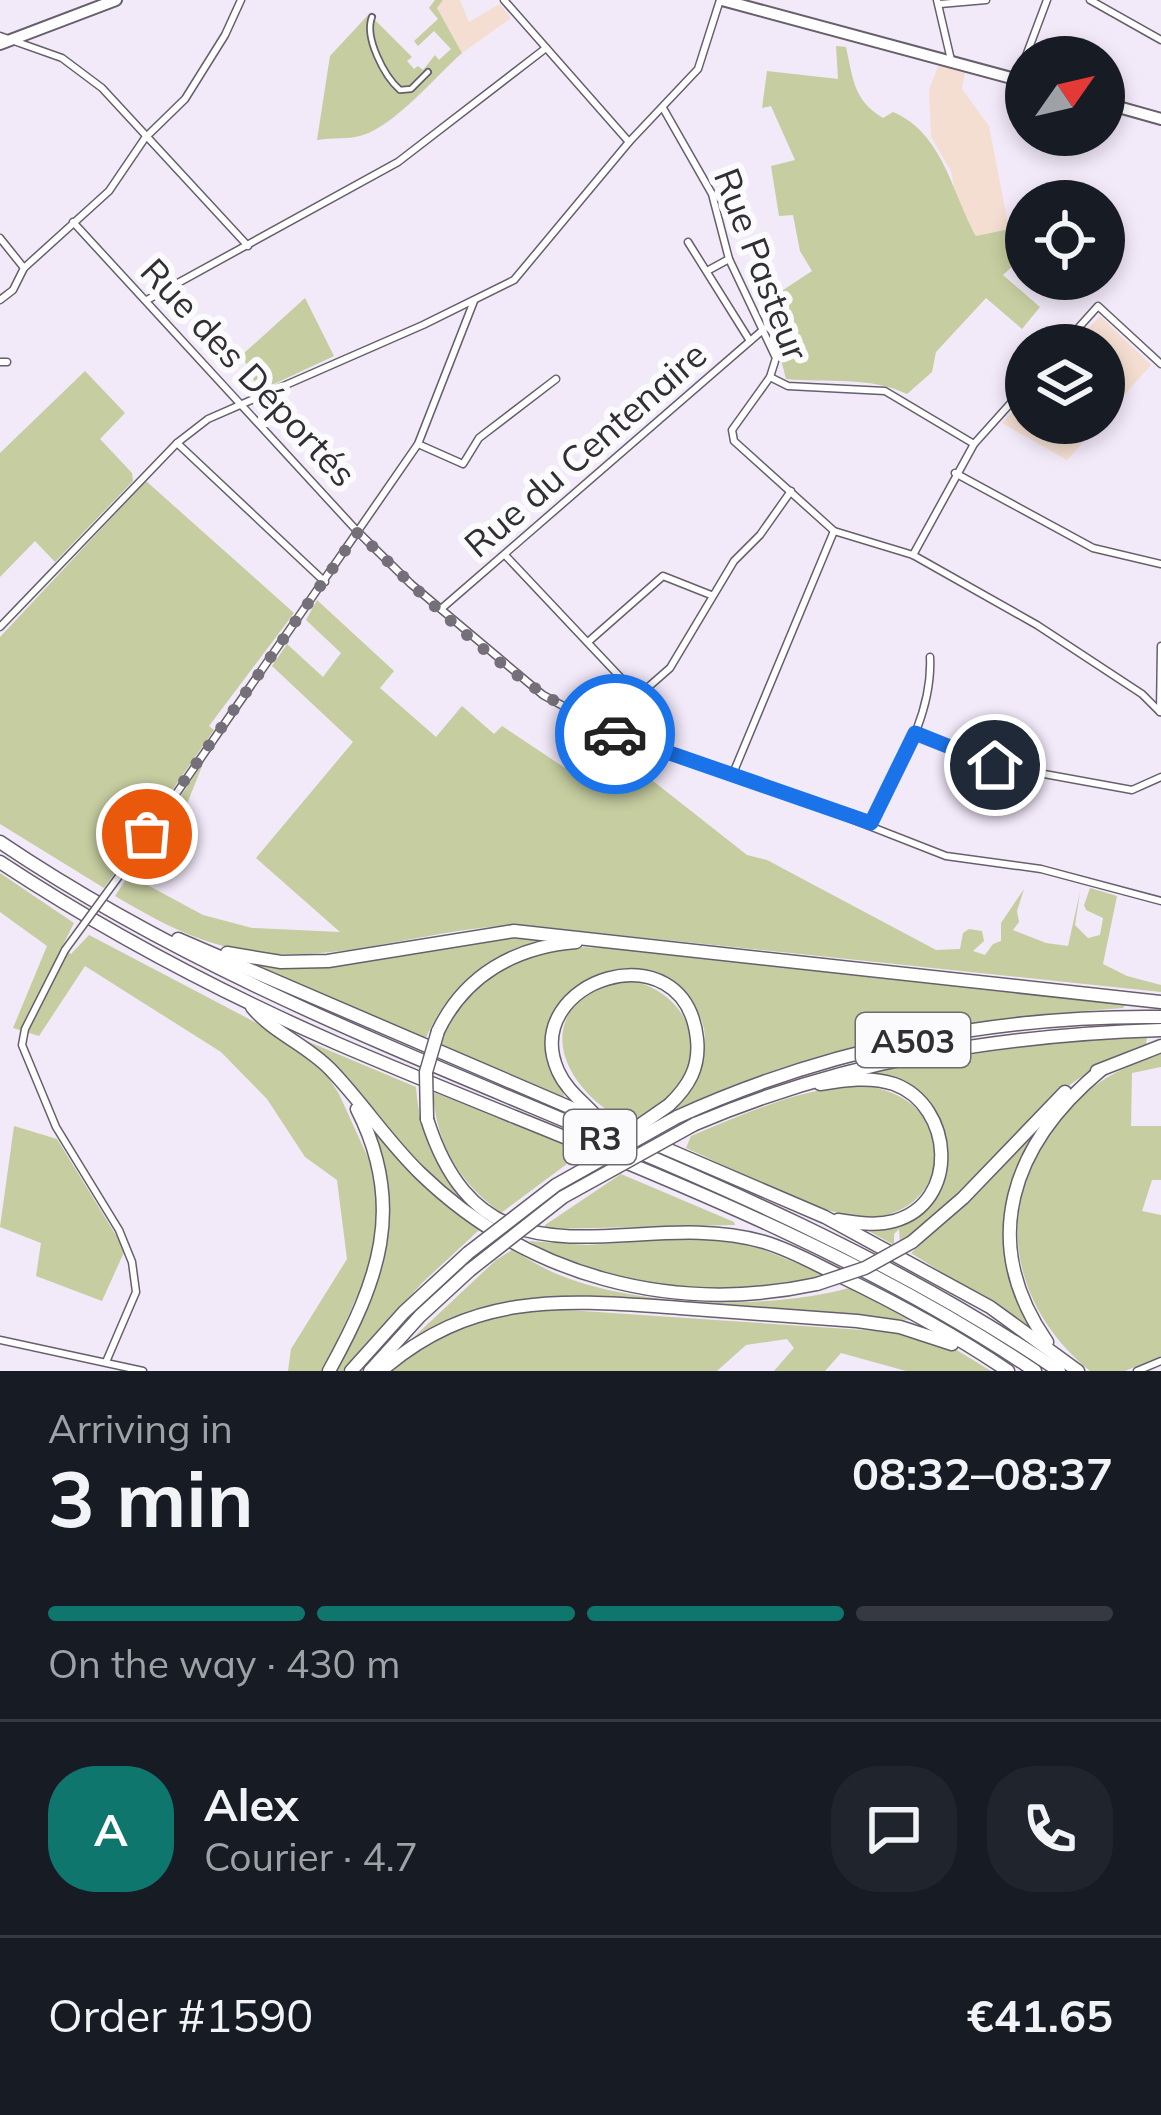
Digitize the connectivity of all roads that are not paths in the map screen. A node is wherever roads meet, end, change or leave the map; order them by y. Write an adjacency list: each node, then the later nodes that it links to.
1 (116, 0): 11 (main road)
2 (242, 0): 20 (street)
3 (505, 0): 13 (street)
4 (721, 0): 14 (main road); 17 (street)
5 (986, 0): 8 (street)
6 (1047, 0): 10 (street)
7 (1090, 0): 12 (street)
8 (938, 2): 14 (street)
9 (372, 17): 15 (street)
10 (1036, 36)
11 (2, 40): 20 (street)
12 (1161, 40)
13 (546, 49): 21 (street); 25 (street)
14 (952, 62): 16 (main road)
15 (428, 72)
16 (1005, 76)
17 (663, 108): 21 (street); 26 (street, Rue Pasteur)
18 (1125, 110): 19 (main road)
19 (1161, 119)
20 (145, 138): 22 (street); 25 (street)
21 (629, 142): 32 (street)
22 (73, 222): 27 (street); 30 (street, Rue des Déportés)
23 (0, 238): 27 (street)
24 (688, 242): 28 (street)
25 (248, 246): 30 (street)
26 (729, 259): 28 (street); 35 (street, Rue Pasteur)
27 (24, 268): 29 (street)
28 (707, 271): 36 (street)
29 (0, 300)
30 (147, 300): 40 (street, Rue des Déportés)
31 (1104, 300): 33 (street)
32 (474, 301): 40 (street); 44 (street)
33 (1098, 306): 34 (street); 37 (street)
34 (1082, 324)
35 (764, 329): 36 (street, Rue du Centenaire); 38 (street, Rue Pasteur)
36 (751, 341): 49 (street, Rue du Centenaire)
37 (1161, 364)
38 (770, 377): 43 (street, Rue Pasteur); 46 (street)
39 (556, 380): 44 (street)
40 (240, 404): 42 (street); 48 (street, Rue des Déportés)
41 (1005, 409): 43 (street)
42 (177, 442): 52 (street); 55 (street)
43 (974, 443): 45 (street)
44 (418, 444): 48 (street)
45 (955, 473): 50 (street); 51 (street)
46 (791, 491): 47 (street); 53 (street)
47 (834, 531): 50 (street); 63 (street)
48 (358, 532): 52 (street); 54 (street, Rue des Déportés)
49 (504, 554): 54 (street, Rue du Centenaire); 56 (street)
50 (913, 555): 60 (street)
51 (1161, 564)
52 (326, 582): 87 (street, bridge)
53 (711, 595): 56 (street); 59 (street)
54 (441, 609): 61 (street, Rue des Déportés)
55 (0, 626)
56 (587, 643): 59 (street)
57 (1161, 646): 60 (street)
58 (930, 657): 62 (street)
59 (638, 696): 61 (street)
60 (1161, 713)
61 (611, 732): 63 (street, Rue des Déportés)
62 (915, 733): 64 (street); 65 (street)
63 (734, 772): 65 (street, Rue des Déportés)
64 (1161, 777)
65 (871, 823): 68 (street, Rue des Déportés)
66 (0, 842): 69 (highway, R3)
67 (0, 862): 72 (highway, R3)
68 (1161, 901)
69 (131, 923): 71 (highway); 96 (highway, R3)
70 (601, 939): 71 (highway); 73 (highway); 85 (highway, bridge)
71 (185, 942): 81 (highway)
72 (247, 1001): 79 (highway); 95 (highway, R3)
73 (1161, 1001)
74 (1161, 1017): 80 (highway, A503)
75 (1161, 1030): 78 (highway, A503)
76 (1161, 1046): 77 (highway)
77 (1100, 1070): 79 (highway, bridge); 84 (highway)
78 (802, 1085): 82 (highway); 92 (highway, A503, bridge)
79 (346, 1087): 90 (highway)
80 (673, 1111): 81 (highway); 91 (highway, A503, bridge)
81 (598, 1120): 82 (highway)
82 (825, 1217): 84 (highway)
83 (0, 1340): 87 (street)
84 (1054, 1353): 97 (highway)
85 (989, 1358): 93 (highway); 94 (highway)
86 (1161, 1360): 88 (street)
87 (109, 1366): 89 (street)
88 (1139, 1370)
89 (143, 1371)
90 (329, 1371)
91 (351, 1371)
92 (370, 1371)
93 (381, 1371)
94 (1008, 1371)
95 (1035, 1371)
96 (1059, 1371)
97 (1078, 1371)

